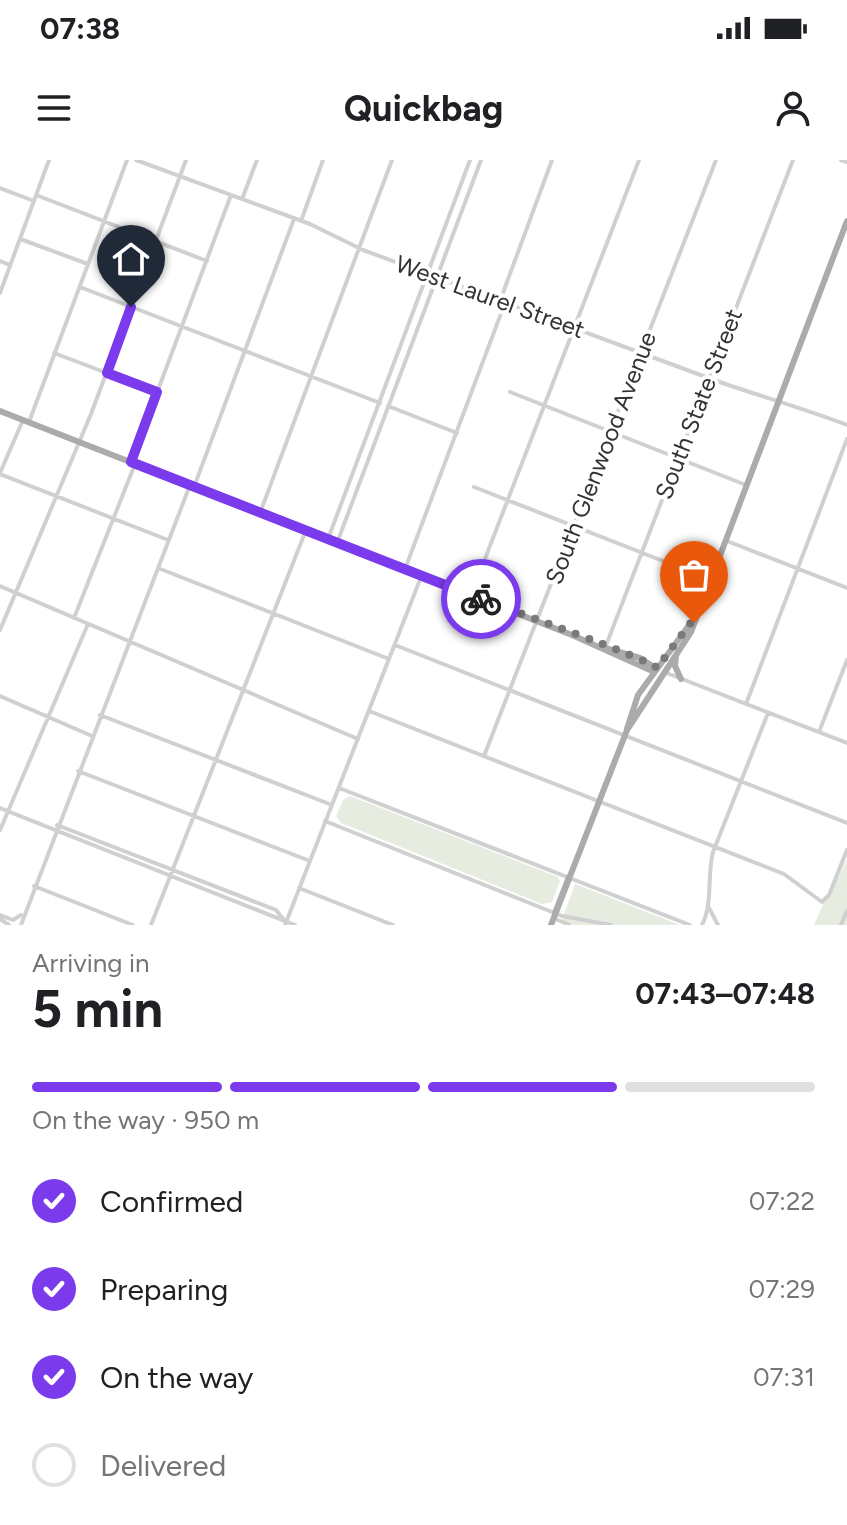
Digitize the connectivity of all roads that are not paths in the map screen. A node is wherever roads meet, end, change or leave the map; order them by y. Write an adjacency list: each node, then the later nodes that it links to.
1 (49, 160): 19 (street)
2 (127, 160): 23 (street)
3 (136, 160): 16 (street, West Laurel Street)
4 (186, 160): 16 (street)
5 (257, 160): 20 (street)
6 (323, 160): 21 (street)
7 (392, 160): 26 (street)
8 (470, 160): 31 (street)
9 (481, 160): 32 (street)
10 (552, 160): 35 (street)
11 (639, 160): 38 (street)
12 (716, 160): 41 (street, South Glenwood Avenue)
13 (793, 160): 44 (street, South State Street)
14 (841, 160): 15 (street)
15 (847, 162)
16 (180, 176): 18 (street, West Laurel Street); 25 (street)
17 (0, 188): 19 (street)
18 (231, 195): 20 (street, West Laurel Street); 28 (street)
19 (35, 198): 23 (street); 24 (street)
20 (242, 199): 21 (street, West Laurel Street)
21 (298, 220): 26 (street, West Laurel Street); 39 (street)
22 (847, 221): 47 (main road)
23 (104, 222): 25 (street); 29 (street)
24 (20, 239): 29 (street); 30 (street)
25 (156, 241): 28 (street); 36 (street)
26 (359, 248): 31 (street, West Laurel Street); 43 (street)
27 (0, 261): 30 (street)
28 (207, 261): 37 (street)
29 (88, 264): 33 (street)
30 (10, 265): 34 (street)
31 (428, 274): 32 (street, West Laurel Street); 48 (street)
32 (437, 277): 35 (street, West Laurel Street); 49 (street)
33 (80, 287): 36 (street); 40 (street)
34 (0, 293)
35 (502, 302): 38 (street, West Laurel Street); 55 (street)
36 (131, 307): 37 (street); 42 (street)
37 (182, 326): 39 (street); 45 (street)
38 (574, 328): 41 (street, West Laurel Street); 50 (street)
39 (245, 351): 43 (street); 62 (street)
40 (54, 353): 42 (street); 52 (street)
41 (641, 353): 44 (street, West Laurel Street); 54 (street, South Glenwood Avenue)
42 (107, 373): 45 (street); 57 (street)
43 (311, 376): 48 (street); 66 (street)
44 (709, 378): 47 (street, West Laurel Street); 58 (street, South State Street)
45 (157, 392): 59 (street)
46 (510, 392): 50 (street)
47 (778, 401): 53 (street, West Laurel Street); 61 (main road)
48 (379, 403): 49 (street); 70 (street)
49 (388, 406): 55 (street); 73 (street)
50 (544, 406): 54 (street); 65 (street)
51 (0, 411): 52 (main road)
52 (26, 421): 57 (main road); 60 (street)
53 (847, 425)
54 (611, 432): 58 (street); 68 (street, South Glenwood Avenue)
55 (457, 433): 77 (street)
56 (847, 439): 76 (street)
57 (80, 442): 59 (main road); 64 (street)
58 (678, 459): 61 (street); 74 (street, South State Street)
59 (133, 463): 62 (main road); 67 (street)
60 (0, 474): 64 (street)
61 (746, 485): 72 (main road)
62 (192, 486): 66 (main road); 71 (street)
63 (474, 487): 65 (street)
64 (57, 496): 67 (street); 82 (street)
65 (507, 500): 68 (street); 83 (street)
66 (260, 513): 69 (main road)
67 (113, 519): 71 (street); 86 (street)
68 (575, 527): 74 (street); 87 (street, South Glenwood Avenue)
69 (306, 530): 70 (main road); 84 (street)
70 (328, 539): 73 (main road)
71 (168, 540): 75 (street)
72 (724, 540): 76 (street); 79 (main road)
73 (337, 543): 77 (main road)
74 (642, 553): 79 (street); 92 (street, South State Street)
75 (158, 568): 84 (street); 90 (street)
76 (798, 568): 81 (street); 103 (street)
77 (405, 569): 78 (main road)
78 (422, 576): 83 (main road); 91 (street)
79 (709, 579): 85 (main road)
80 (0, 586): 82 (street)
81 (847, 588)
82 (16, 593): 86 (street); 89 (street)
83 (471, 595): 87 (main road)
84 (273, 613): 94 (street); 100 (street)
85 (695, 617): 93 (main road); 97 (main road)
86 (74, 618): 88 (street)
87 (538, 622): 92 (main road); 101 (street, South Glenwood Avenue)
88 (88, 624): 90 (street); 107 (street)
89 (0, 630)
90 (129, 641): 100 (street); 106 (street)
91 (395, 645): 94 (street); 101 (street)
92 (605, 648): 96 (main road); 97 (main road)
93 (676, 656): 97 (main road); 98 (main road)
94 (389, 659): 104 (street)
95 (847, 660): 109 (street)
96 (633, 662): 97 (main road); 99 (main road)
97 (661, 670): 98 (street); 99 (main road); 108 (main road)
98 (681, 679): 103 (street)
99 (645, 686): 108 (main road)
100 (243, 690): 111 (street); 114 (street)
101 (510, 690): 108 (street); 113 (street, South Glenwood Avenue)
102 (0, 696): 107 (street)
103 (746, 704): 105 (street)
104 (369, 711): 111 (street); 113 (street)
105 (768, 713): 109 (street); 116 (street)
106 (100, 715): 110 (street); 114 (street)
107 (48, 717): 110 (street); 121 (street)
108 (626, 732): 116 (street); 118 (main road)
109 (819, 732): 112 (street)
110 (92, 736): 115 (street)
111 (358, 739): 117 (street)
112 (847, 743)
113 (484, 756): 118 (street)
114 (215, 760): 119 (street); 122 (street)
115 (78, 771): 122 (street); 125 (street)
116 (742, 781): 124 (street); 128 (street)
117 (339, 788): 119 (street); 133 (street)
118 (599, 801): 128 (street); 133 (main road)
119 (332, 805): 123 (street)
120 (0, 808): 121 (street)
121 (8, 812): 126 (street); 127 (street)
122 (194, 816): 130 (street); 131 (street)
123 (325, 821): 130 (street); 141 (street)
124 (847, 823)
125 (57, 825): 127 (street); 131 (street)
126 (0, 830)
127 (54, 832): 132 (street); 134 (street)
128 (715, 847): 129 (street); 136 (street)
129 (847, 850)
130 (310, 861): 135 (street)
131 (173, 870): 132 (street); 142 (street)
132 (170, 877): 142 (street); 146 (street)
133 (569, 877): 141 (main road); 152 (street)
134 (34, 886): 138 (street); 145 (street)
135 (299, 888): 140 (street); 142 (street)
136 (708, 906): 153 (street); 154 (street)
137 (847, 911): 155 (street)
138 (23, 913): 139 (street); 144 (street)
139 (0, 917): 143 (street)
140 (376, 918): 148 (street); 149 (street)
141 (553, 919): 150 (street); 151 (street)
142 (285, 923): 147 (street)
143 (9, 925)
144 (21, 925)
145 (133, 925)
146 (151, 925)
147 (295, 925)
148 (374, 925)
149 (393, 925)
150 (570, 925)
151 (611, 925)
152 (690, 925)
153 (702, 925)
154 (718, 925)
155 (841, 925)

